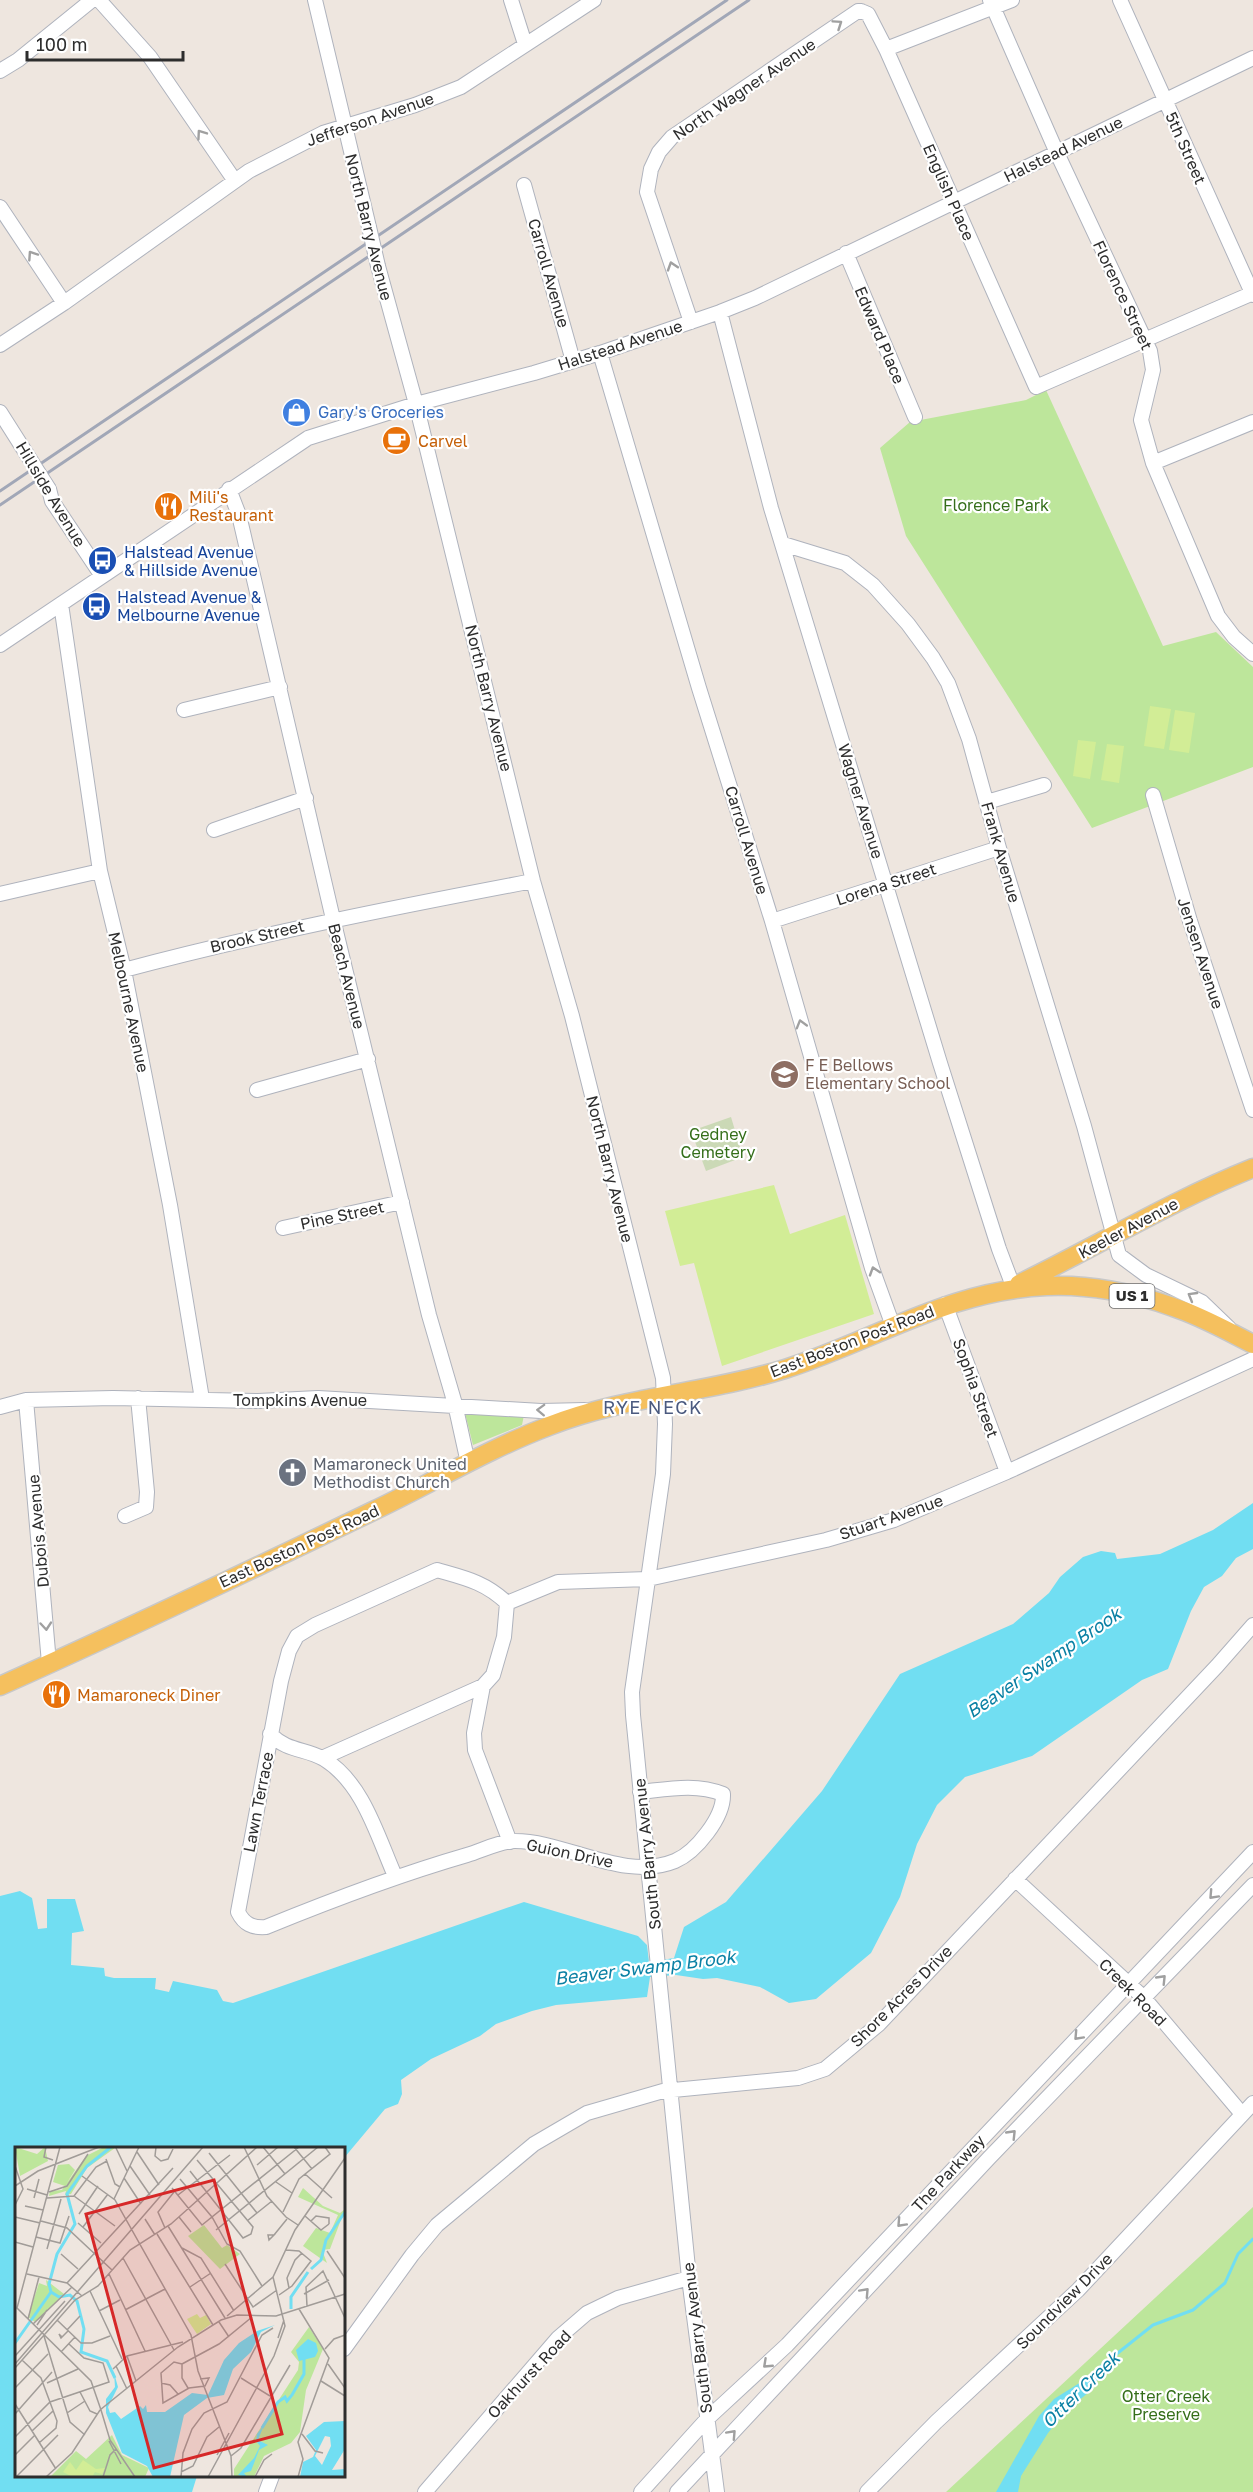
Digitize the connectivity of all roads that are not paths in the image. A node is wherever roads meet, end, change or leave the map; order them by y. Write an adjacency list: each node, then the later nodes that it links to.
1 (92, 0): 13 (street)
2 (99, 0): 17 (street, one-way to 2)
3 (315, 0): 15 (street, North Barry Avenue)
4 (511, 0): 10 (street)
5 (594, 0): 10 (street, Jefferson Avenue)
6 (1012, 0): 8 (street)
7 (1120, 0): 14 (street, 5th Street)
8 (992, 4): 11 (street); 16 (street, Florence Street)
9 (861, 6): 11 (street, English Place); 25 (street, North Wagner Avenue, one-way to 9)
10 (525, 45): 15 (street, Jefferson Avenue)
11 (886, 49): 19 (street, English Place)
12 (1253, 58): 14 (street, Halstead Avenue)
13 (0, 71)
14 (1165, 101): 16 (street, Halstead Avenue); 22 (street, 5th Street)
15 (344, 126): 17 (street, Jefferson Avenue); 30 (street, North Barry Avenue, bridge)
16 (1057, 153): 19 (street, Halstead Avenue); 26 (street, Florence Street)
17 (235, 181): 23 (street, Jefferson Avenue)
18 (524, 185): 29 (street, Carroll Avenue)
19 (953, 202): 21 (street, Halstead Avenue); 26 (street, English Place)
20 (0, 207): 23 (street, one-way to 20)
21 (846, 253): 24 (street, Halstead Avenue); 32 (street, Edward Place)
22 (1253, 294): 26 (street)
23 (64, 303): 27 (street, Jefferson Avenue)
24 (720, 312): 25 (street, Halstead Avenue); 36 (street, Wagner Avenue)
25 (691, 322): 28 (street, Halstead Avenue)
26 (1146, 338): 34 (street, Florence Street)
27 (0, 345)
28 (600, 353): 29 (street, Halstead Avenue); 54 (street, Carroll Avenue)
29 (573, 361): 30 (street, Halstead Avenue)
30 (416, 404): 35 (street, Halstead Avenue); 50 (street, North Barry Avenue)
31 (0, 412): 37 (street, Hillside Avenue, bridge)
32 (915, 417)
33 (1253, 422): 34 (street)
34 (1153, 463): 40 (street, Florence Street)
35 (229, 489): 37 (street, Halstead Avenue); 41 (street, Beach Avenue)
36 (783, 544): 46 (street, Frank Avenue); 51 (street, Wagner Avenue)
37 (102, 576): 38 (street, Halstead Avenue)
38 (61, 604): 39 (street, Halstead Avenue); 49 (street, Melbourne Avenue)
39 (0, 645)
40 (1253, 654)
41 (280, 687): 42 (street); 45 (street, Beach Avenue)
42 (184, 710)
43 (1044, 785): 46 (street)
44 (1154, 795): 58 (street, Jensen Avenue)
45 (306, 798): 47 (street); 53 (street, Beach Avenue)
46 (987, 802): 48 (street, Frank Avenue)
47 (214, 830)
48 (999, 848): 51 (street, Lorena Street); 62 (street, Frank Avenue)
49 (100, 872): 52 (street); 55 (street, Melbourne Avenue)
50 (533, 881): 53 (street, Brook Street); 69 (street, North Barry Avenue)
51 (886, 885): 54 (street, Lorena Street); 63 (street, Wagner Avenue)
52 (0, 894)
53 (333, 919): 55 (street, Brook Street); 56 (street, Beach Avenue)
54 (772, 921): 65 (street, Carroll Avenue, one-way to 54)
55 (124, 970): 71 (street, Melbourne Avenue)
56 (368, 1059): 57 (street); 60 (street, Beach Avenue)
57 (257, 1090)
58 (1253, 1110)
59 (1253, 1168): 62 (main road, Keeler Avenue)
60 (402, 1202): 61 (street, Pine Street); 73 (street, Beach Avenue)
61 (283, 1228)
62 (1114, 1237): 63 (main road, Keeler Avenue); 66 (street, Frank Avenue, one-way to 62)
63 (1008, 1288): 64 (main road, East Boston Post Road / US 1); 66 (main road, East Boston Post Road / US 1)
64 (945, 1305): 65 (main road, East Boston Post Road / US 1); 77 (street, Sophia Street)
65 (893, 1326): 69 (main road, East Boston Post Road / US 1)
66 (1235, 1335): 67 (main road, East Boston Post Road / US 1)
67 (1253, 1344)
68 (1253, 1359): 77 (street, Stuart Avenue)
69 (665, 1396): 75 (main road, East Boston Post Road / US 1); 79 (street, South Barry Avenue)
70 (138, 1398): 71 (street, Tompkins Avenue); 72 (street, Tompkins Avenue); 78 (street)
71 (202, 1399): 73 (street, Tompkins Avenue)
72 (26, 1400): 74 (street, Tompkins Avenue); 82 (street, Dubois Avenue, one-way to 82)
73 (455, 1404): 75 (street, Tompkins Avenue, one-way to 73); 76 (street, Beach Avenue)
74 (0, 1407)
75 (600, 1410): 76 (main road, East Boston Post Road / US 1)
76 (468, 1463): 82 (main road, East Boston Post Road / US 1)
77 (1007, 1472): 79 (street, Stuart Avenue)
78 (125, 1516)
79 (648, 1579): 80 (street, Stuart Avenue); 87 (street, South Barry Avenue)
80 (507, 1603): 84 (street, Guion Drive); 85 (street, Lawn Terrace)
81 (1253, 1625): 92 (street, Shore Acres Drive)
82 (49, 1663): 83 (main road, East Boston Post Road / US 1)
83 (0, 1686)
84 (483, 1686): 86 (street); 88 (street, Guion Drive)
85 (270, 1734): 86 (street); 91 (street, Lawn Terrace)
86 (322, 1758): 91 (street)
87 (640, 1792): 90 (street, South Barry Avenue); 90 (street, Guion Drive)
88 (510, 1842): 90 (street, Guion Drive); 91 (street, Lawn Terrace)
89 (1253, 1852): 94 (street, The Parkway, one-way to 94)
90 (648, 1866): 96 (street, South Barry Avenue)
91 (395, 1876)
92 (1015, 1879): 94 (street, Creek Road); 96 (street, Shore Acres Drive)
93 (1253, 1885): 95 (street, The Parkway, one-way to 93)
94 (1128, 1983): 95 (street, Creek Road); 99 (street, The Parkway, one-way to 99)
95 (1144, 1998): 98 (street, Creek Road); 100 (street, The Parkway, one-way to 95)
96 (672, 2090): 103 (street, South Barry Avenue); 104 (street, Shore Acres Drive)
97 (1253, 2103): 98 (street, Soundview Drive)
98 (1242, 2114): 113 (street, Soundview Drive)
99 (970, 2150): 100 (street); 101 (street, The Parkway)
100 (983, 2164): 102 (street, The Parkway)
101 (952, 2169): 102 (street); 105 (street, The Parkway, one-way to 105)
102 (966, 2183): 106 (street, The Parkway, one-way to 102)
103 (689, 2278): 105 (street, South Barry Avenue); 109 (street, Oakhurst Road)
104 (345, 2348)
105 (707, 2419): 106 (street, South Barry Avenue); 110 (street, The Parkway)
106 (712, 2456): 111 (street, The Parkway); 112 (street, South Barry Avenue)
107 (271, 2477): 108 (street)
108 (266, 2492)
109 (425, 2492)
110 (641, 2492)
111 (677, 2492)
112 (717, 2492)
113 (867, 2492)

